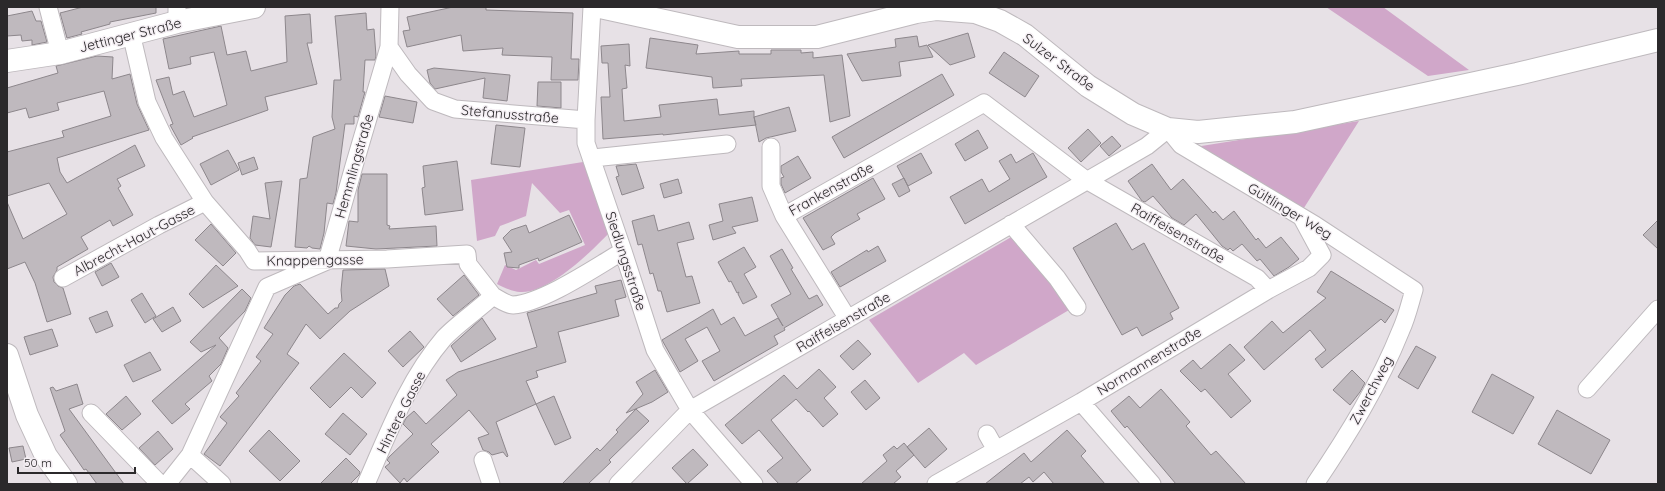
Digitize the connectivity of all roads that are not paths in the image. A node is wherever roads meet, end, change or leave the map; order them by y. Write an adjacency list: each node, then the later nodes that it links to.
1 (48, 7): 11 (street)
2 (254, 7): 7 (main road, Jettinger Straße)
3 (390, 7): 10 (street, Hemmlingstraße)
4 (592, 7): 14 (street, Siedlungsstraße)
5 (600, 7): 6 (main road)
6 (916, 9): 15 (main road, Sulzer Straße)
7 (177, 14): 8 (main road, Jettinger Straße)
8 (131, 33): 11 (main road, Jettinger Straße); 20 (street, Knappengasse)
9 (1658, 40): 15 (main road, Sulzer Straße)
10 (389, 47): 14 (street, Stefanusstraße); 26 (street, Hemmlingstraße)
11 (60, 53): 12 (main road, Jettinger Straße)
12 (7, 61)
13 (984, 103): 19 (street, Raiffeisenstraße); 21 (street, Frankenstraße)
14 (586, 120): 18 (street, Siedlungsstraße)
15 (1168, 129): 19 (street, Raiffeisenstraße); 22 (street, Gültlinger Weg)
16 (727, 144): 18 (street)
17 (771, 147): 21 (street)
18 (593, 158): 24 (street, Siedlungsstraße)
19 (1086, 180): 23 (street, Raiffeisenstraße); 29 (street, Raiffeisenstraße)
20 (205, 202): 25 (street, Knappengasse); 27 (street, Albrecht-Haut-Gasse)
21 (784, 216): 34 (street, Frankenstraße)
22 (1302, 218): 29 (street, Normannenstraße); 30 (street, Gültlinger Weg)
23 (1011, 224): 32 (street); 34 (street, Raiffeisenstraße)
24 (623, 251): 31 (street); 38 (street, Siedlungsstraße)
25 (254, 261): 26 (street, Knappengasse); 28 (street)
26 (327, 261): 28 (street); 31 (street, Knappengasse)
27 (63, 278)
28 (267, 287): 42 (street)
29 (1268, 290): 37 (street, Normannenstraße)
30 (1414, 290): 55 (street, Zwerchweg)
31 (493, 296): 49 (street, Hintere Gasse)
32 (1077, 307)
33 (1658, 309): 36 (street)
34 (848, 319): 38 (street, Raiffeisenstraße)
35 (7, 355): 45 (main road)
36 (1587, 389)
37 (1082, 402): 41 (street, Normannenstraße); 54 (street)
38 (690, 410): 51 (street, Raiffeisenstraße); 52 (street, Siedlungsstraße)
39 (91, 413): 46 (street)
40 (987, 434): 41 (street)
41 (996, 450): 44 (street, Normannenstraße)
42 (190, 455): 47 (street); 48 (street)
43 (483, 460): 50 (street)
44 (963, 478): 53 (street, Normannenstraße)
45 (66, 484)
46 (160, 484)
47 (167, 484)
48 (222, 484)
49 (366, 484)
50 (491, 484)
51 (618, 484)
52 (754, 484)
53 (936, 484)
54 (1152, 484)
55 (1315, 484)

